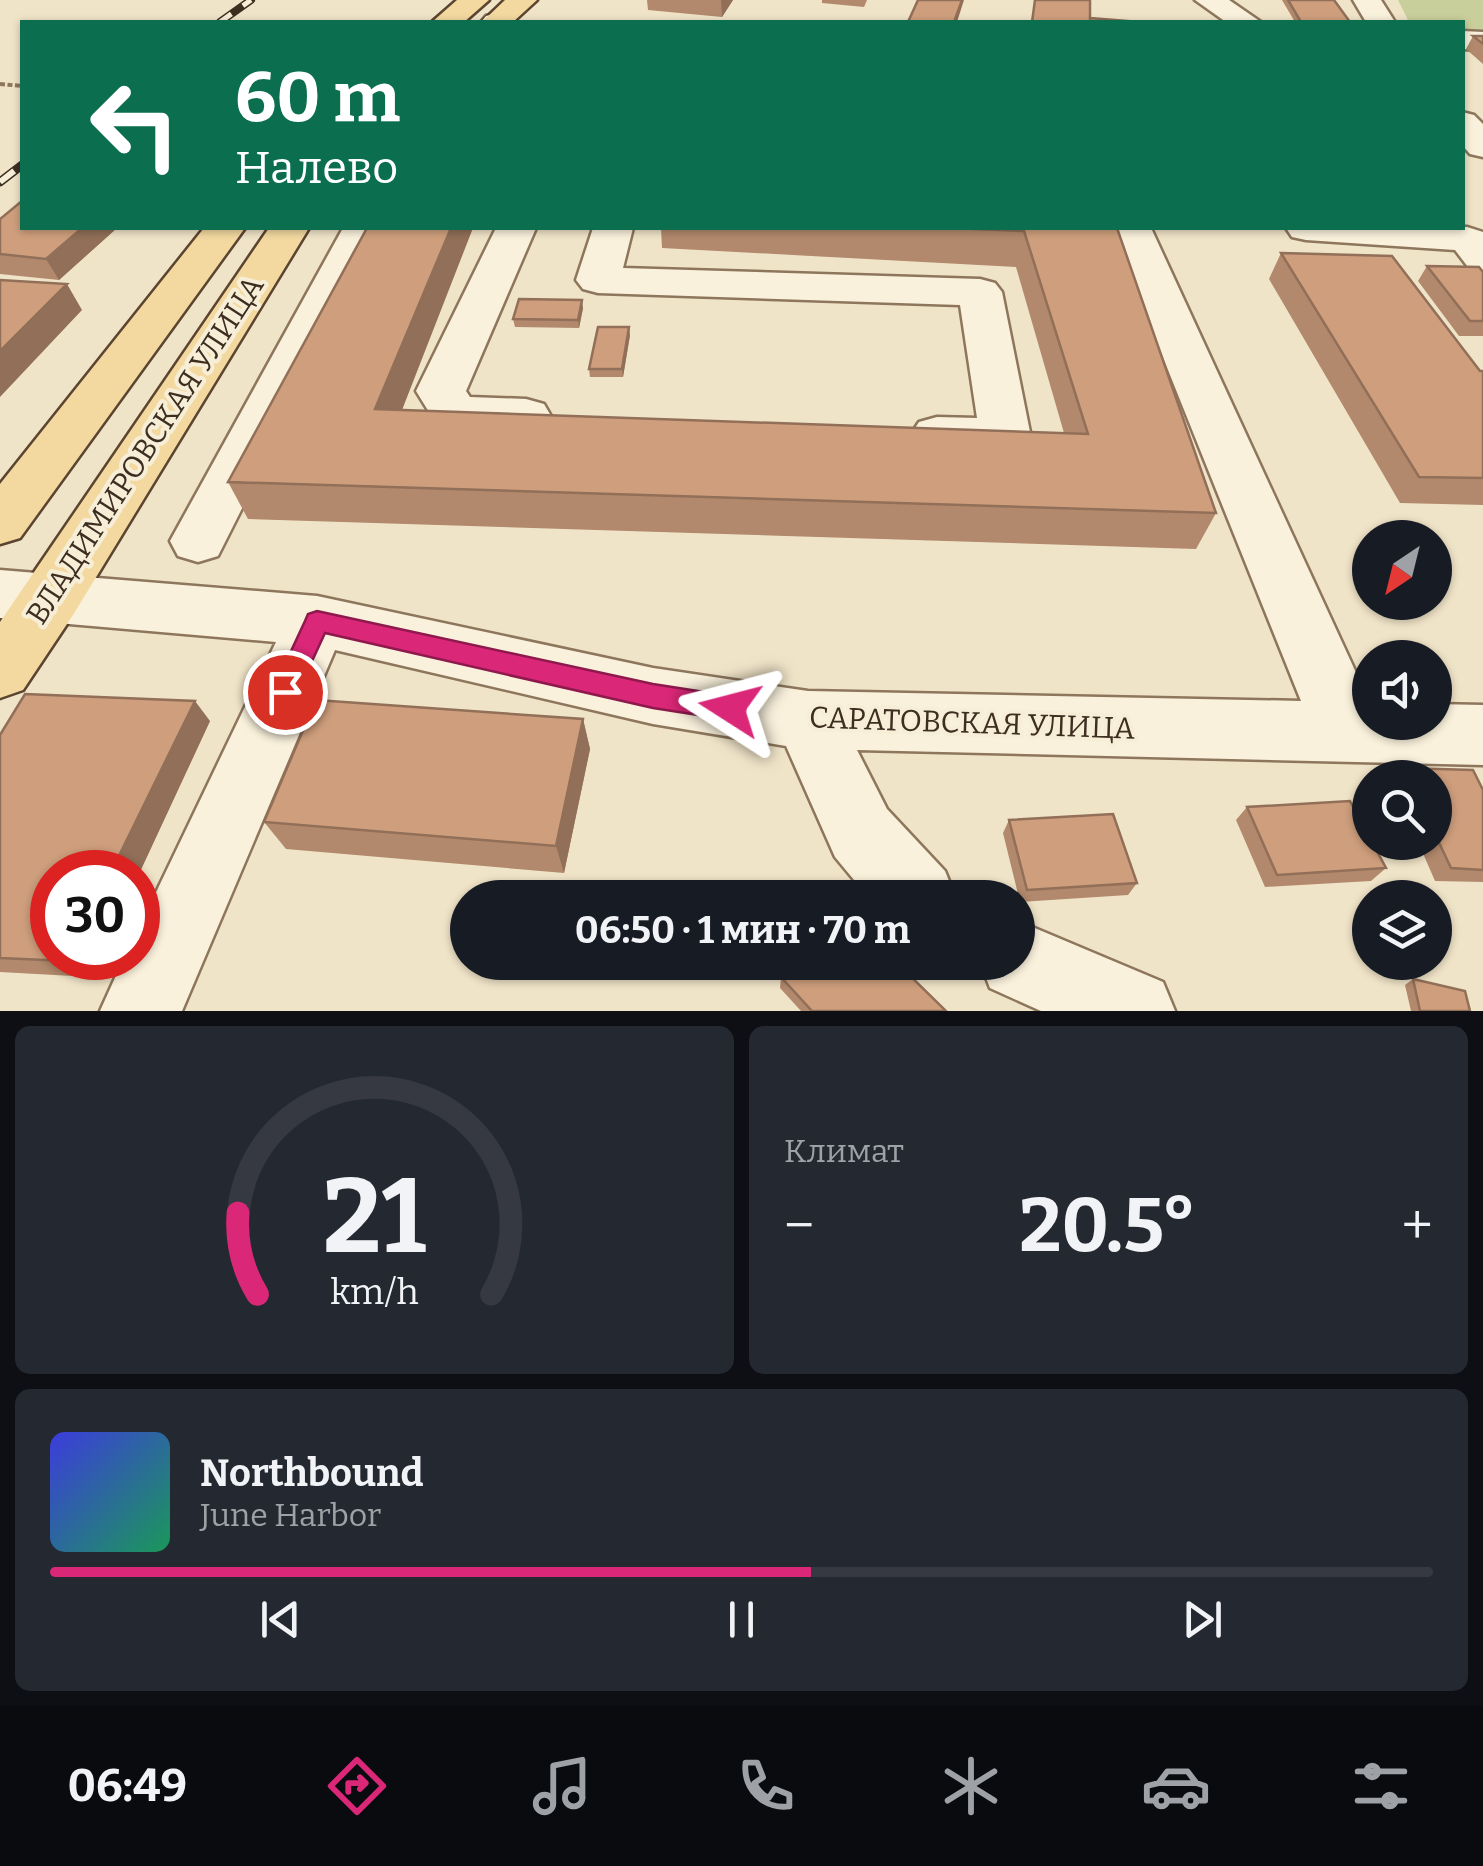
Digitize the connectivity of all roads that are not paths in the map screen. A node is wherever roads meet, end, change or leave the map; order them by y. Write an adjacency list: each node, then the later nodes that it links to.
1 (475, 0): 4 (main road)
2 (522, 0): 5 (main road)
3 (1209, 0): 6 (street)
4 (449, 20)
5 (499, 20)
6 (1243, 20)
7 (1465, 125): 8 (street)
8 (1483, 146)
9 (223, 230): 19 (main road, ВЛАДИМИРОВСКАЯ УЛИЦА)
10 (288, 230): 21 (main road, ВЛАДИМИРОВСКАЯ УЛИЦА)
11 (362, 230): 20 (street)
12 (515, 230): 17 (street)
13 (613, 230): 18 (street)
14 (1131, 230): 25 (street)
15 (1335, 230): 16 (street)
16 (1483, 258)
17 (573, 418)
18 (888, 432)
19 (0, 523)
20 (198, 542)
21 (26, 596): 22 (street, САРАТОВСКАЯ УЛИЦА); 23 (main road, ВЛАДИМИРОВСКАЯ УЛИЦА)
22 (317, 621): 24 (street, САРАТОВСКАЯ УЛИЦА); 29 (street)
23 (0, 671)
24 (808, 720): 25 (street, САРАТОВСКАЯ УЛИЦА); 27 (street)
25 (1347, 734): 26 (street, САРАТОВСКАЯ УЛИЦА)
26 (1483, 735)
27 (902, 880)
28 (1035, 967): 30 (street)
29 (140, 1011)
30 (1134, 1011)

